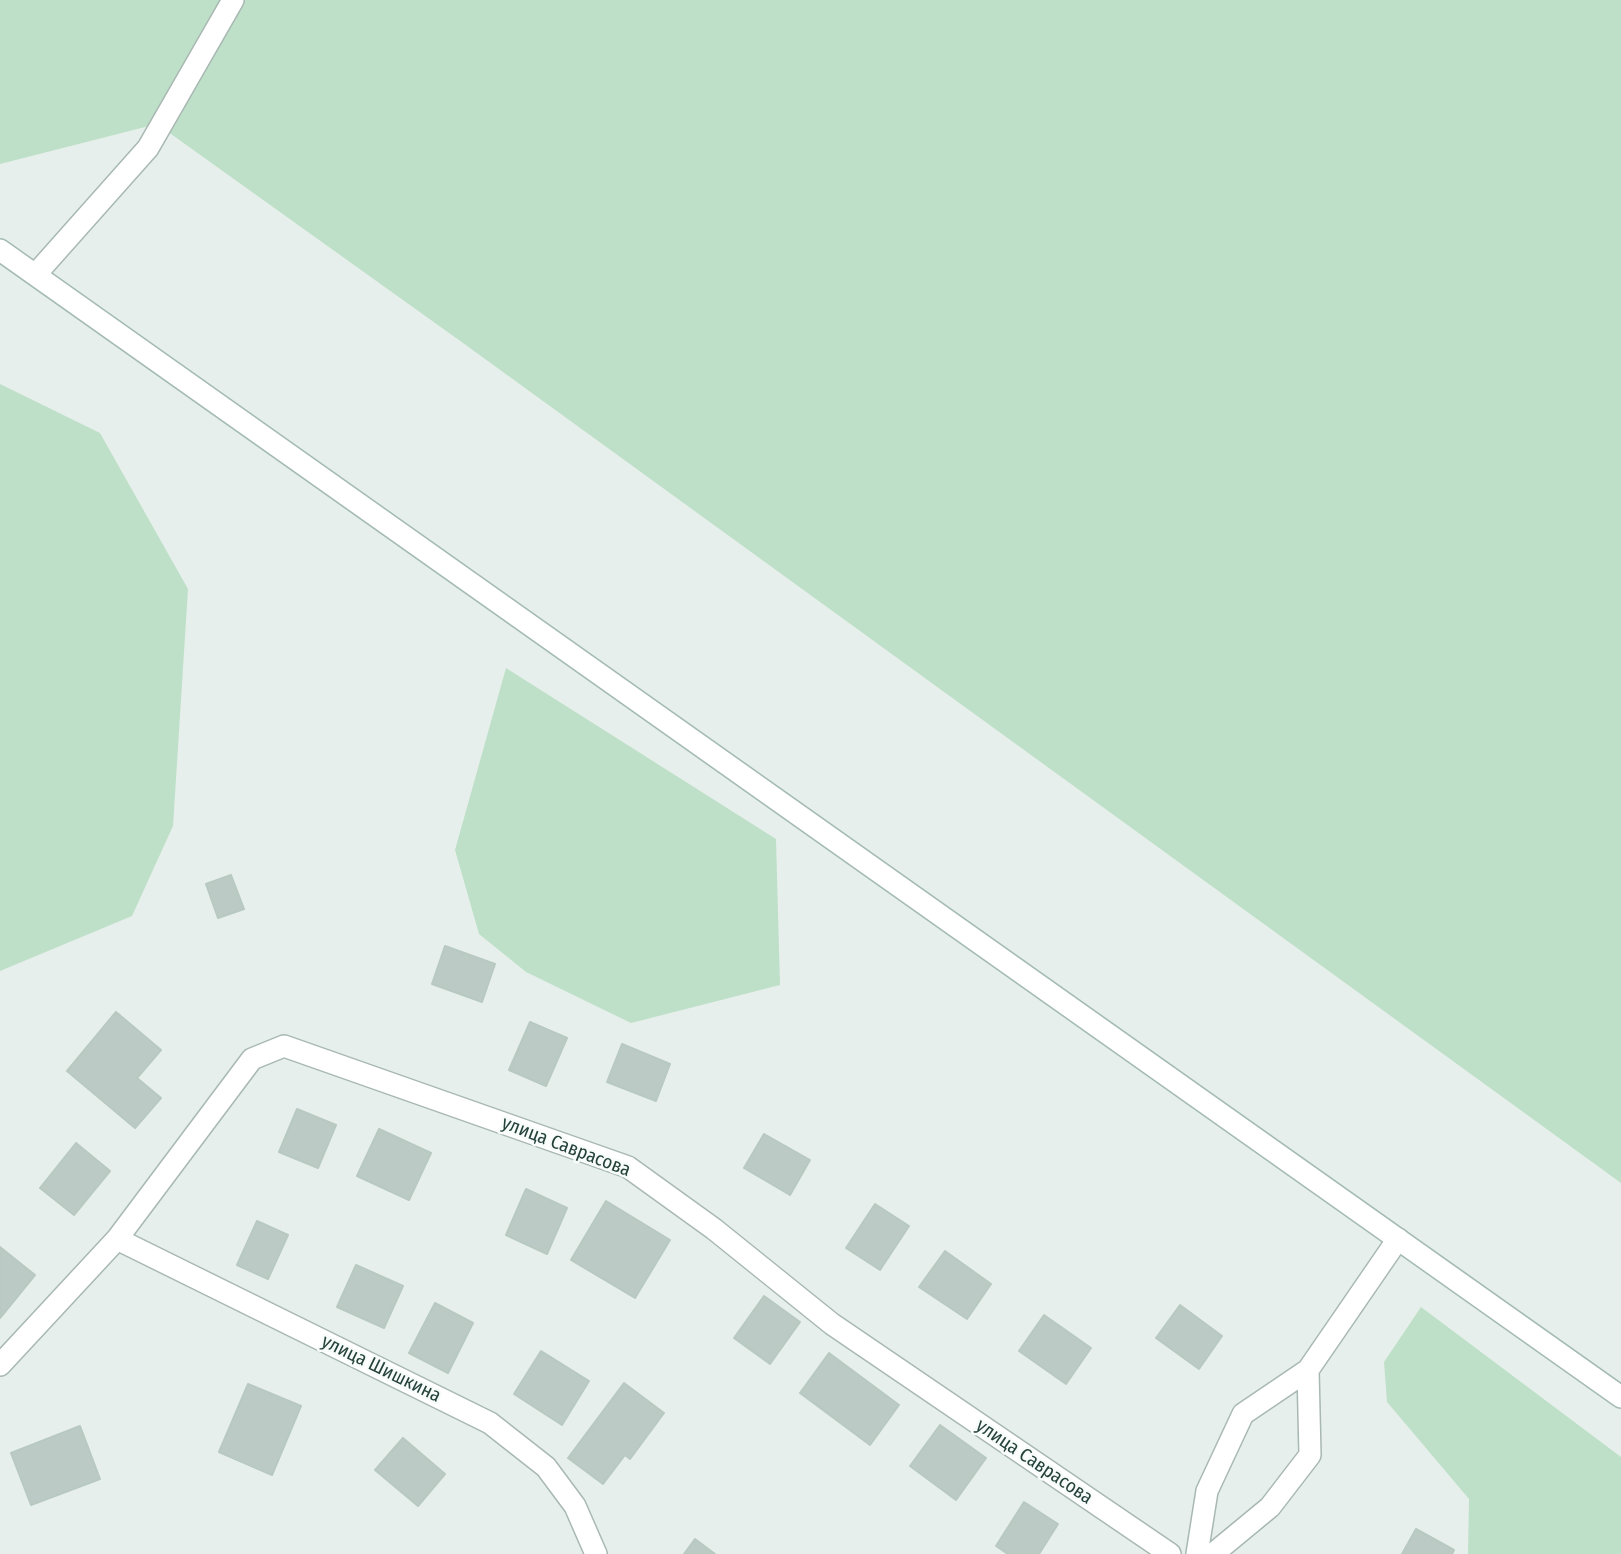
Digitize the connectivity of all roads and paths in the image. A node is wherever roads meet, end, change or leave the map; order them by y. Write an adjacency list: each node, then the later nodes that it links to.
1 (233, 0): 3 (street)
2 (0, 250): 3 (street)
3 (36, 274): 4 (street)
4 (1398, 1238): 7 (street); 8 (street)
5 (117, 1239): 6 (street, улица Саврасова); 9 (street, улица Шишкина); 10 (street, улица Саврасова)
6 (0, 1365)
7 (1308, 1370): 11 (street); 12 (street)
8 (1621, 1397)
9 (596, 1554)
10 (1170, 1554)
11 (1197, 1554)
12 (1213, 1554)

